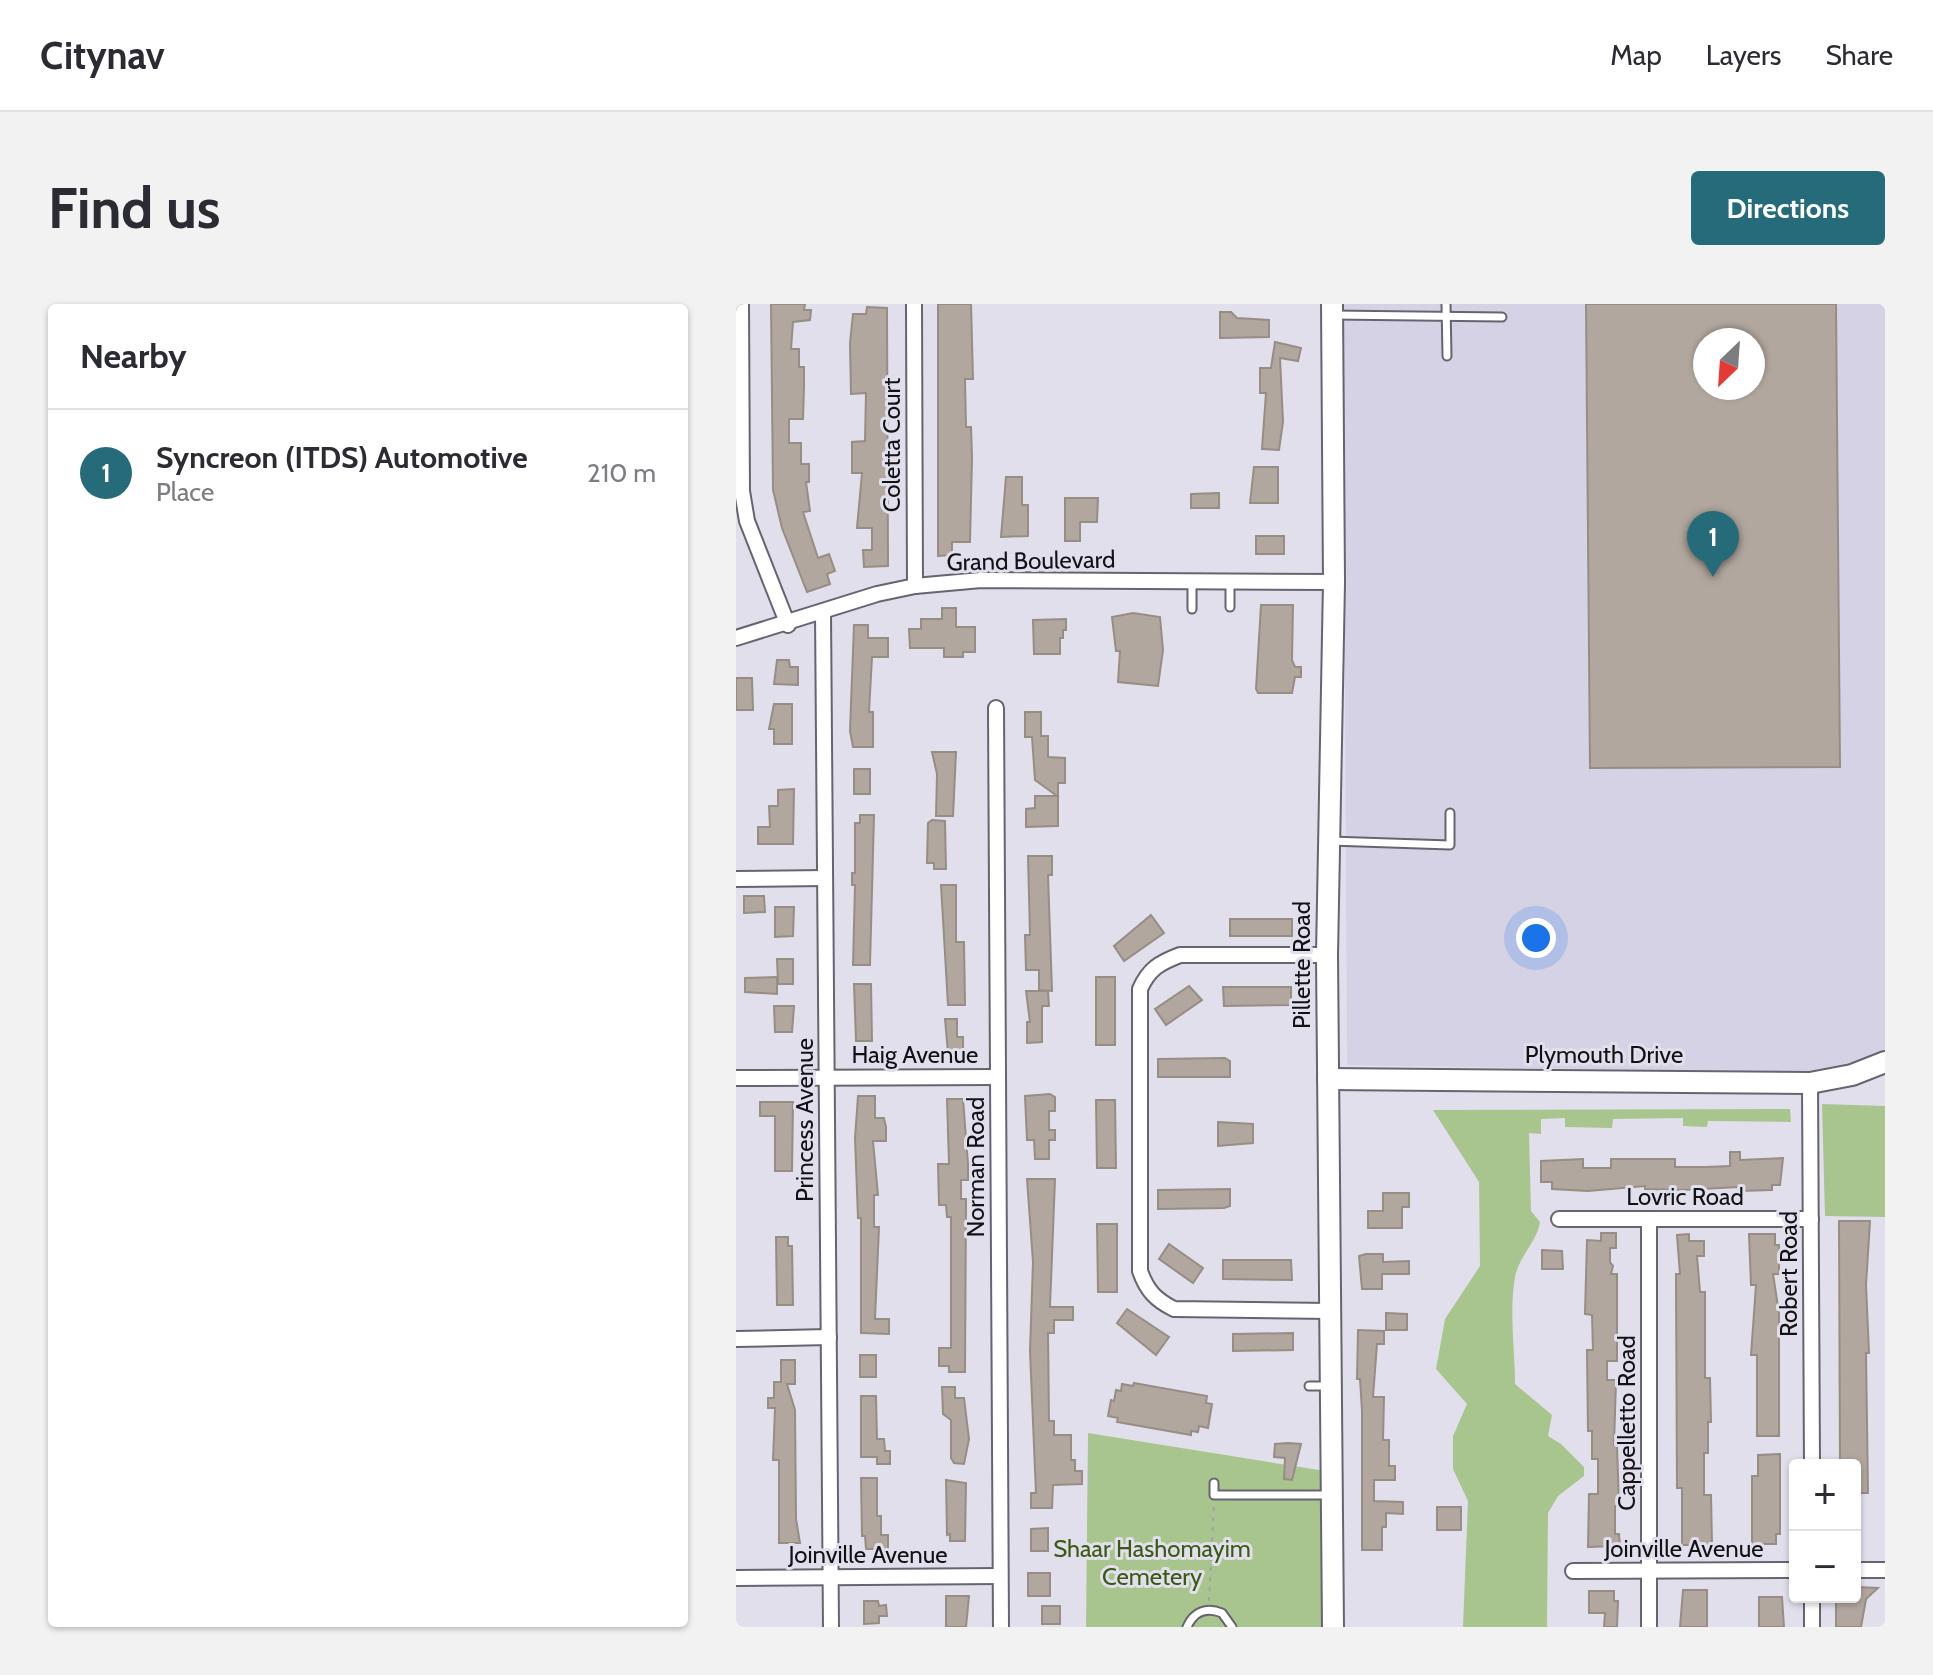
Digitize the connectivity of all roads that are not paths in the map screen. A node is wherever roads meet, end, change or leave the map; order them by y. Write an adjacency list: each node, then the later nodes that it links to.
1 (741, 304): 15 (street)
2 (914, 304): 11 (street, Coletta Court)
3 (1446, 304): 5 (lane)
4 (1332, 309): 5 (lane); 10 (street, Pillette Road)
5 (1446, 316): 6 (lane); 7 (lane)
6 (1502, 317)
7 (1447, 356)
8 (1192, 581): 9 (street, Grand Boulevard); 11 (street, Grand Boulevard); 13 (lane)
9 (1230, 581): 10 (street, Grand Boulevard); 12 (lane)
10 (1334, 582): 19 (street, Pillette Road)
11 (915, 586): 14 (street, Grand Boulevard)
12 (1230, 607)
13 (1192, 609)
14 (823, 612): 15 (street, Grand Boulevard); 20 (street, Princess Avenue)
15 (788, 625): 16 (street, Grand Boulevard)
16 (736, 638)
17 (996, 708): 24 (street, Norman Road)
18 (1450, 813): 19 (lane)
19 (1328, 841): 22 (street, Pillette Road)
20 (825, 878): 21 (street); 26 (street, Princess Avenue)
21 (736, 879)
22 (1327, 955): 27 (street, Pillette Road); 32 (street)
23 (1883, 1065): 28 (street, Plymouth Drive)
24 (998, 1077): 26 (street, Haig Avenue); 45 (street, Norman Road)
25 (736, 1078): 26 (street, Haig Avenue)
26 (827, 1078): 33 (street, Princess Avenue)
27 (1328, 1079): 28 (street, Plymouth Drive); 32 (street, Pillette Road)
28 (1810, 1083): 31 (street, Robert Road)
29 (1559, 1219): 30 (street, Lovric Road)
30 (1649, 1219): 31 (street, Lovric Road); 44 (street, Cappelletto Road)
31 (1811, 1219): 37 (street, Robert Road)
32 (1331, 1311): 36 (street, Pillette Road)
33 (829, 1337): 34 (street); 46 (street, Princess Avenue)
34 (736, 1339)
35 (1309, 1386): 36 (lane)
36 (1332, 1386): 39 (street, Pillette Road)
37 (1812, 1459)
38 (1214, 1483): 39 (lane)
39 (1333, 1495): 53 (street, Pillette Road)
40 (1789, 1570): 44 (street, Joinville Avenue)
41 (1861, 1570): 42 (street)
42 (1885, 1570)
43 (1573, 1571): 44 (street, Joinville Avenue)
44 (1649, 1571): 54 (street, Cappelletto Road)
45 (1000, 1576): 46 (street, Joinville Avenue); 50 (street, Norman Road)
46 (831, 1577): 47 (street, Joinville Avenue); 49 (street, Princess Avenue)
47 (736, 1578)
48 (1812, 1603): 55 (street)
49 (831, 1627)
50 (1001, 1627)
51 (1187, 1627): 52 (lane)
52 (1232, 1627)
53 (1333, 1627)
54 (1649, 1627)
55 (1812, 1627)

